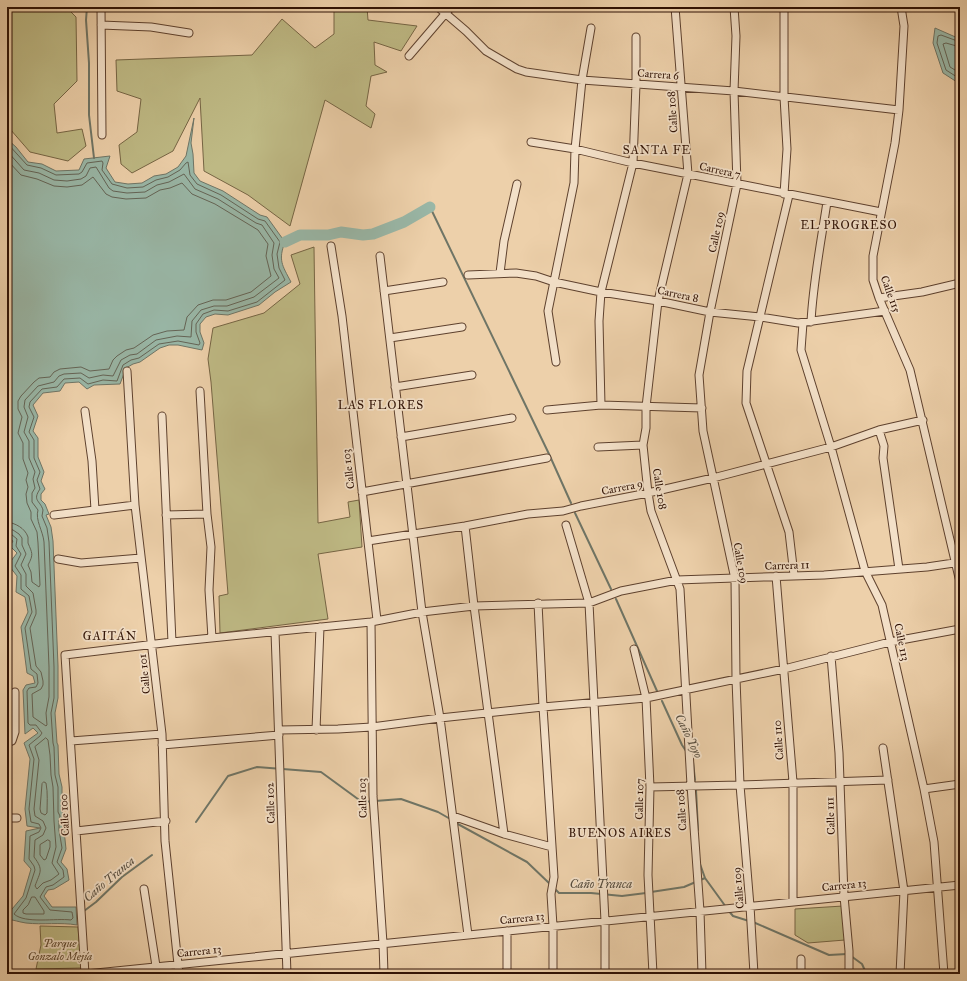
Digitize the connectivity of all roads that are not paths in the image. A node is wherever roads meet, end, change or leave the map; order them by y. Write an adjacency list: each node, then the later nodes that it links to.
1 (101, 7): 9 (street)
2 (438, 7): 8 (street, Carrera 6)
3 (451, 7): 8 (street)
4 (675, 7): 16 (street, Calle 108)
5 (734, 7): 17 (street, Calle 109)
6 (784, 7): 18 (street)
7 (901, 7): 19 (street, Calle 115)
8 (446, 13): 13 (street); 14 (street, Carrera 6)
9 (101, 25): 11 (street); 20 (street)
10 (591, 28): 14 (street)
11 (188, 33)
12 (636, 37): 15 (street)
13 (409, 56)
14 (582, 80): 15 (street, Carrera 6); 22 (street)
15 (636, 84): 16 (street, Carrera 6); 23 (street)
16 (682, 87): 17 (street, Carrera 6); 24 (street, Calle 108)
17 (734, 92): 18 (street, Carrera 6); 26 (street, Calle 109)
18 (784, 97): 19 (street, Carrera 6); 27 (street)
19 (899, 110): 29 (street, Calle 115)
20 (102, 135)
21 (531, 142): 22 (street, Carrera 7)
22 (575, 149): 23 (street, Carrera 7); 35 (street)
23 (633, 163): 24 (street, Carrera 7); 38 (street)
24 (688, 174): 26 (street, Carrera 7); 40 (street, Calle 108)
25 (517, 184): 32 (street)
26 (737, 184): 27 (street, Carrera 7); 42 (street, Calle 109)
27 (786, 194): 28 (street, Carrera 7); 43 (street)
28 (827, 202): 29 (street, Carrera 7); 44 (street, Calle 113)
29 (881, 212): 39 (street, Calle 115)
30 (331, 246): 69 (street, Calle 103)
31 (380, 256): 37 (street)
32 (500, 273): 33 (street, Carrera 8); 35 (street, Carrera 8)
33 (468, 275)
34 (443, 282): 37 (street)
35 (554, 282): 38 (street, Carrera 8); 47 (street)
36 (960, 283): 39 (street)
37 (384, 291): 46 (street)
38 (601, 292): 40 (street, Carrera 8); 52 (street)
39 (879, 298): 41 (street, Calle 115)
40 (658, 301): 42 (street, Carrera 8); 53 (street, Calle 108)
41 (885, 311): 44 (street, Carrera 8); 59 (street, Calle 115)
42 (710, 312): 43 (street, Carrera 8); 54 (street, Calle 109)
43 (760, 317): 44 (street, Carrera 8); 66 (street)
44 (807, 323): 64 (street, Calle 113)
45 (462, 327): 46 (street)
46 (390, 338): 50 (street)
47 (556, 362)
48 (127, 371): 71 (street, Calle 101)
49 (472, 374): 50 (street)
50 (395, 388): 61 (street)
51 (200, 392): 74 (street)
52 (601, 406): 53 (street); 55 (street)
53 (646, 407): 54 (street); 62 (street, Calle 108)
54 (702, 408): 67 (street, Calle 109)
55 (547, 410)
56 (85, 411): 72 (street)
57 (162, 416): 75 (street)
58 (512, 418): 61 (street)
59 (922, 420): 60 (street, Carrera 9); 82 (street, Calle 115)
60 (879, 430): 64 (street, Carrera 9); 83 (street)
61 (401, 437): 68 (street)
62 (643, 445): 63 (street); 70 (street, Calle 108)
63 (598, 447)
64 (831, 447): 66 (street, Carrera 9); 84 (street, Calle 113)
65 (547, 458): 68 (street)
66 (765, 464): 67 (street, Carrera 9); 85 (street)
67 (713, 478): 70 (street, Carrera 9); 87 (street, Calle 109)
68 (407, 484): 69 (street); 78 (street)
69 (362, 492): 79 (street, Calle 103)
70 (648, 493): 77 (street, Carrera 9); 88 (street, Calle 108)
71 (135, 505): 72 (street); 80 (street, Calle 101)
72 (96, 510): 73 (street)
73 (54, 514)
74 (206, 514): 75 (street); 98 (street)
75 (166, 515): 99 (street)
76 (566, 525): 91 (street)
77 (465, 526): 78 (street, Carrera 9); 92 (street)
78 (412, 534): 79 (street, Carrera 9); 93 (street)
79 (368, 540): 94 (street, Calle 103)
80 (141, 558): 81 (street); 101 (street, Calle 101)
81 (58, 559)
82 (954, 563): 83 (street, Carrera 11); 89 (street, Calle 115)
83 (899, 570): 84 (street, Carrera 11)
84 (865, 571): 85 (street, Carrera 11); 100 (street, Calle 113)
85 (794, 575): 86 (street, Carrera 11)
86 (776, 576): 87 (street, Carrera 11); 105 (street, Calle 110)
87 (735, 578): 88 (street, Carrera 11); 106 (street, Calle 109)
88 (677, 580): 91 (street, Carrera 11); 107 (street, Calle 108)
89 (960, 582)
90 (538, 603): 91 (street, Carrera 11); 92 (street, Carrera 11); 111 (street)
91 (589, 603): 110 (street)
92 (474, 606): 93 (street, Carrera 11); 112 (street)
93 (422, 612): 94 (street, Carrera 11); 113 (street)
94 (374, 621): 95 (street, Carrera 11); 114 (street, Calle 103)
95 (320, 627): 97 (street, Carrera 11); 115 (street)
96 (960, 629): 100 (street)
97 (275, 632): 98 (street, Carrera 11); 116 (street, Calle 102)
98 (212, 638): 99 (street, Carrera 11)
99 (172, 642): 101 (street, Carrera 11)
100 (890, 642): 104 (street); 129 (street, Calle 113)
101 (152, 645): 103 (street, Carrera 11); 117 (street, Calle 101)
102 (634, 649): 109 (street, Calle 107)
103 (65, 655): 118 (street, Calle 100)
104 (831, 656): 105 (street); 124 (street, Calle 111)
105 (784, 669): 106 (street); 123 (street, Calle 110)
106 (736, 679): 107 (street); 127 (street, Calle 109)
107 (686, 689): 109 (street); 126 (street, Calle 108)
108 (15, 692): 119 (street)
109 (646, 698): 110 (street); 128 (street, Calle 107)
110 (594, 703): 111 (street); 146 (street)
111 (543, 707): 112 (street); 136 (street)
112 (488, 713): 113 (street); 135 (street)
113 (440, 718): 114 (street); 130 (street)
114 (372, 727): 115 (street); 150 (street, Calle 103)
115 (316, 730): 116 (street)
116 (279, 733): 120 (street); 151 (street, Calle 102)
117 (162, 734): 118 (street); 120 (street, Calle 101)
118 (71, 741): 134 (street, Calle 100)
119 (7, 742)
120 (162, 745): 133 (street, Calle 101)
121 (883, 748): 122 (street)
122 (888, 780): 124 (street); 140 (street)
123 (793, 782): 124 (street); 127 (street); 142 (street, Calle 110)
124 (840, 782): 141 (street, Calle 111)
125 (960, 784): 129 (street)
126 (691, 785): 127 (street); 128 (street); 144 (street, Calle 108)
127 (740, 785): 143 (street, Calle 109)
128 (650, 786): 145 (street, Calle 107)
129 (924, 789): 138 (street, Calle 113)
130 (453, 817): 135 (street); 149 (street)
131 (7, 818): 132 (street)
132 (17, 818)
133 (166, 821): 134 (street); 153 (street, Calle 101)
134 (76, 831): 156 (street, Calle 100)
135 (504, 834): 136 (street)
136 (552, 847): 147 (street)
137 (960, 885): 138 (street, Carrera 13)
138 (937, 887): 140 (street, Carrera 13); 155 (street, Calle 113)
139 (144, 889): 154 (street)
140 (904, 890): 141 (street, Carrera 13); 168 (street)
141 (844, 896): 142 (street, Carrera 13); 167 (street, Calle 111)
142 (793, 902): 143 (street, Carrera 13)
143 (750, 906): 144 (street, Carrera 13); 165 (street, Calle 109)
144 (700, 911): 145 (street, Carrera 13); 164 (street, Calle 108)
145 (650, 916): 146 (street, Carrera 13); 163 (street, Calle 107)
146 (605, 921): 147 (street, Carrera 13); 162 (street)
147 (553, 926): 148 (street, Carrera 13); 161 (street)
148 (506, 931): 149 (street, Carrera 13); 160 (street)
149 (468, 935): 150 (street, Carrera 13)
150 (383, 943): 151 (street, Carrera 13); 159 (street, Calle 103)
151 (287, 953): 153 (street, Carrera 13); 158 (street, Calle 102)
152 (801, 959): 166 (street)
153 (178, 964): 154 (street, Carrera 13); 157 (street, Calle 101)
154 (156, 966): 156 (street, Carrera 13)
155 (944, 972)
156 (86, 974)
157 (179, 974)
158 (287, 974)
159 (384, 974)
160 (507, 974)
161 (553, 974)
162 (605, 974)
163 (653, 974)
164 (702, 974)
165 (754, 974)
166 (801, 974)
167 (849, 974)
168 (900, 974)

